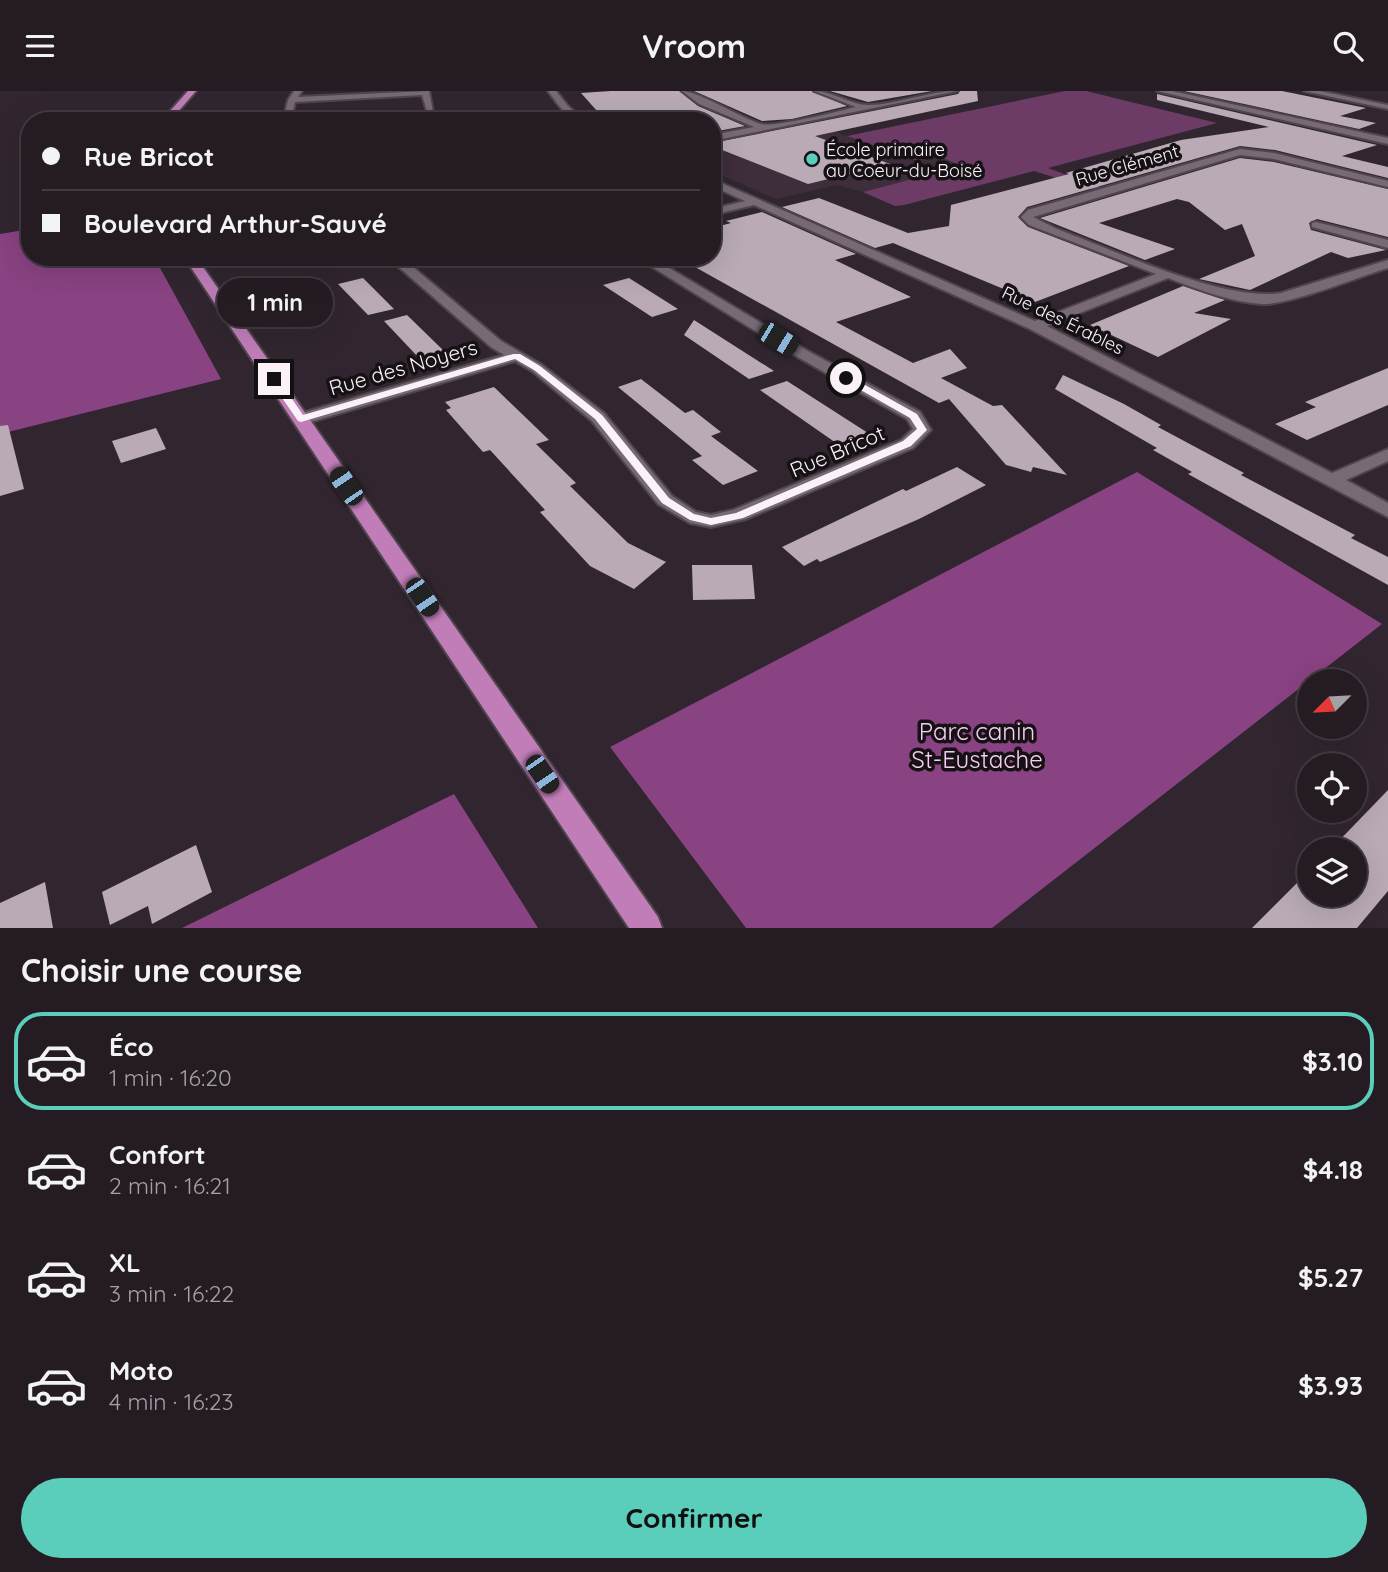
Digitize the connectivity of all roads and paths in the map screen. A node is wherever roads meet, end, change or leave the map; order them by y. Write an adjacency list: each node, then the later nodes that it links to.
1 (192, 91): 13 (main road)
2 (298, 91): 10 (street)
3 (552, 91): 16 (street)
4 (686, 91): 17 (street)
5 (818, 91): 12 (street)
6 (953, 91): 12 (street)
7 (1161, 91): 19 (street)
8 (1308, 91): 11 (street)
9 (425, 92): 10 (street); 15 (street)
10 (292, 100): 14 (street)
11 (1388, 107)
12 (865, 108): 17 (street)
13 (174, 112)
14 (289, 112)
15 (431, 112)
16 (570, 112)
17 (763, 128): 18 (street)
18 (721, 136)
19 (1388, 141)
20 (1388, 184): 30 (street, Rue Clément)
21 (721, 186): 22 (street, Rue des Érables)
22 (756, 201): 23 (street); 31 (street, Rue des Érables)
23 (721, 210)
24 (1315, 225): 25 (street)
25 (1388, 244)
26 (1388, 264): 30 (street, Rue Clément)
27 (196, 266): 33 (main road)
28 (404, 266): 32 (street)
29 (657, 266): 32 (street, Rue Bricot)
30 (1167, 274): 31 (street)
31 (1035, 325): 35 (street, Rue des Érables)
32 (516, 356): 33 (street, Rue des Noyers)
33 (301, 419): 37 (main road)
34 (1388, 454): 35 (street)
35 (1331, 480): 36 (street, Rue des Érables)
36 (1388, 512)
37 (647, 928)

